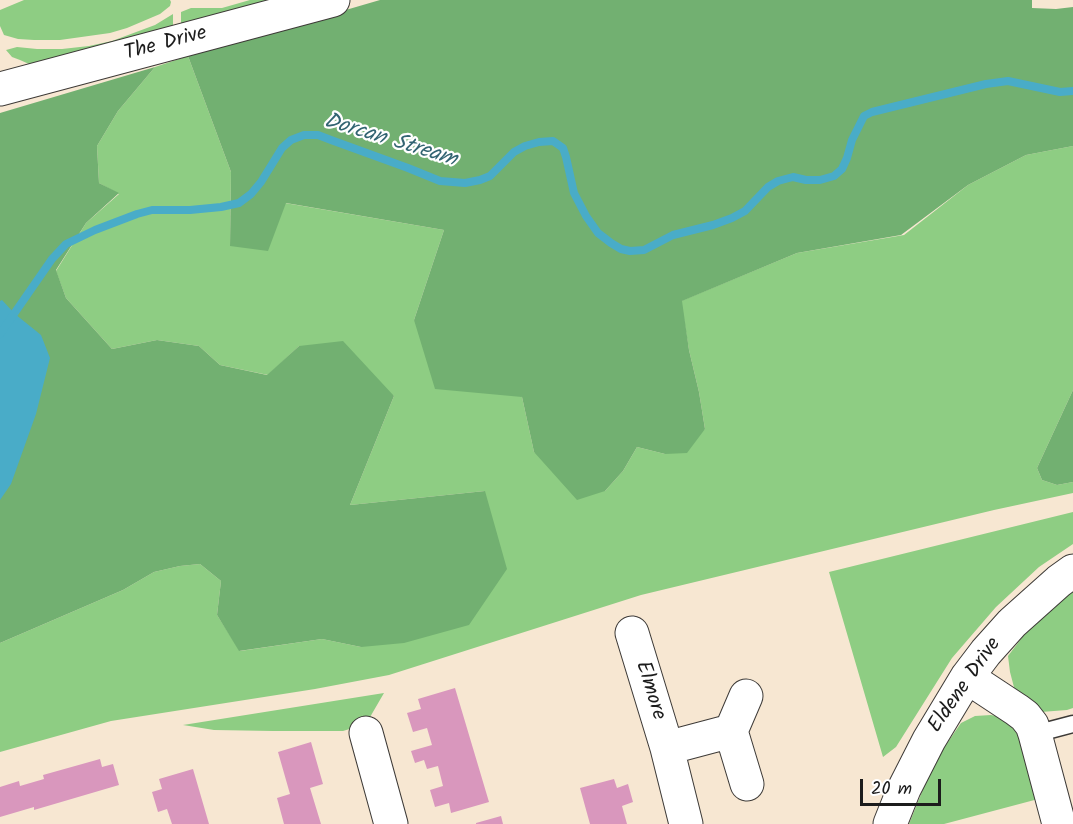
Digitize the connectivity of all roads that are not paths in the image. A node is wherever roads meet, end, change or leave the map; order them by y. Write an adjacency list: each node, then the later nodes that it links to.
1 (333, 0): 2 (street, The Drive)
2 (0, 89)
3 (1073, 571): 5 (street, Eldene Drive)
4 (632, 633): 11 (street, Elmore)
5 (968, 677): 10 (street); 15 (street, Eldene Drive)
6 (746, 696): 8 (street)
7 (1073, 724): 10 (lane)
8 (731, 731): 11 (street, Elmore); 12 (street)
9 (366, 733): 13 (street)
10 (1035, 734): 16 (street)
11 (667, 748): 14 (street, Elmore)
12 (747, 784)
13 (391, 824)
14 (686, 824)
15 (890, 824)
16 (1059, 824)

